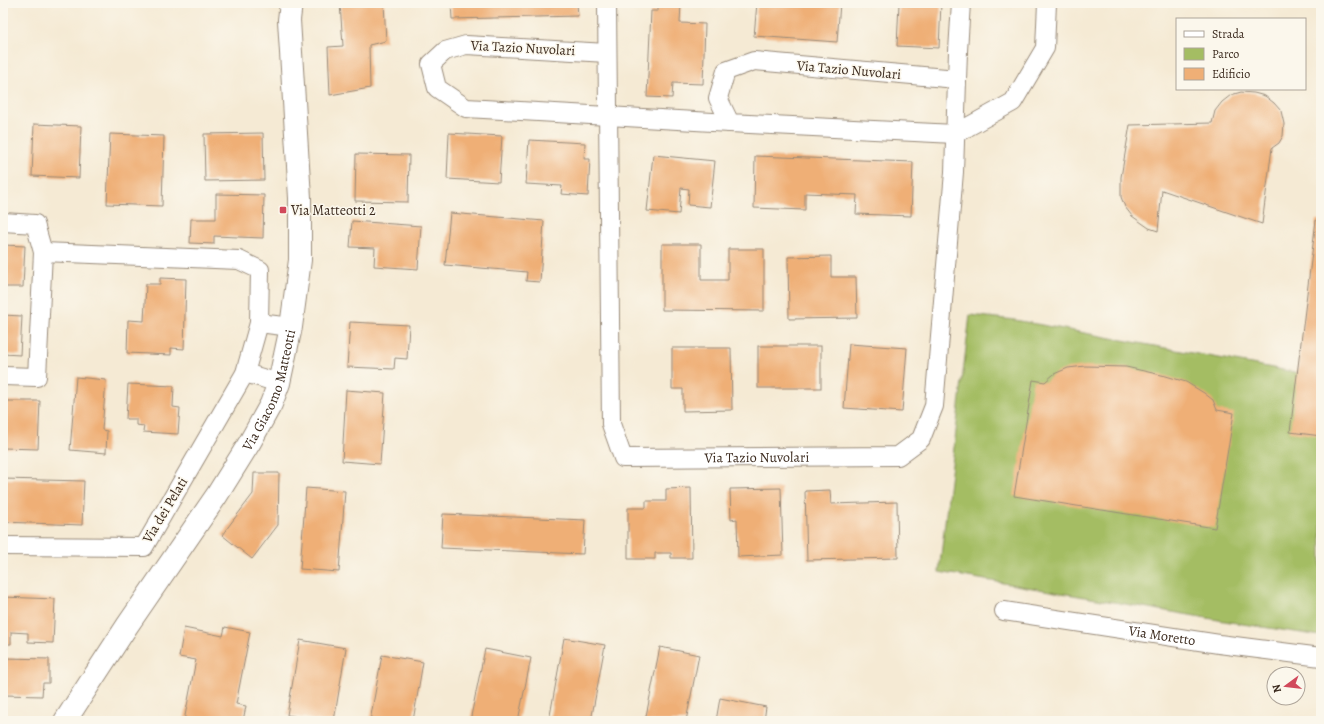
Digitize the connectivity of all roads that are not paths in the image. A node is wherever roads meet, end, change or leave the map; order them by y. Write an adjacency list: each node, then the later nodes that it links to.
1 (290, 3): 13 (street, Via Giacomo Matteotti)
2 (607, 3): 5 (street, Via Tazio Nuvolari)
3 (961, 3): 6 (street, Via Tazio Nuvolari)
4 (1047, 3): 9 (street)
5 (607, 52): 7 (street, Via Tazio Nuvolari); 7 (street, Via Tazio Nuvolari)
6 (957, 79): 8 (street, Via Tazio Nuvolari); 9 (street, Via Tazio Nuvolari)
7 (608, 116): 8 (street, Via Tazio Nuvolari); 9 (street, Via Tazio Nuvolari)
8 (730, 123): 9 (street, Via Tazio Nuvolari)
9 (955, 134)
10 (3, 222): 11 (street)
11 (43, 252): 12 (street, Via dei Pelati); 15 (street)
12 (259, 323): 13 (street); 14 (street, Via dei Pelati)
13 (291, 327): 16 (street, Via Giacomo Matteotti)
14 (245, 373): 16 (street); 17 (street, Via dei Pelati)
15 (3, 376)
16 (279, 383): 20 (street, Via Giacomo Matteotti)
17 (3, 546)
18 (1004, 611): 19 (street, Via Moretto)
19 (1321, 657)
20 (65, 721)

